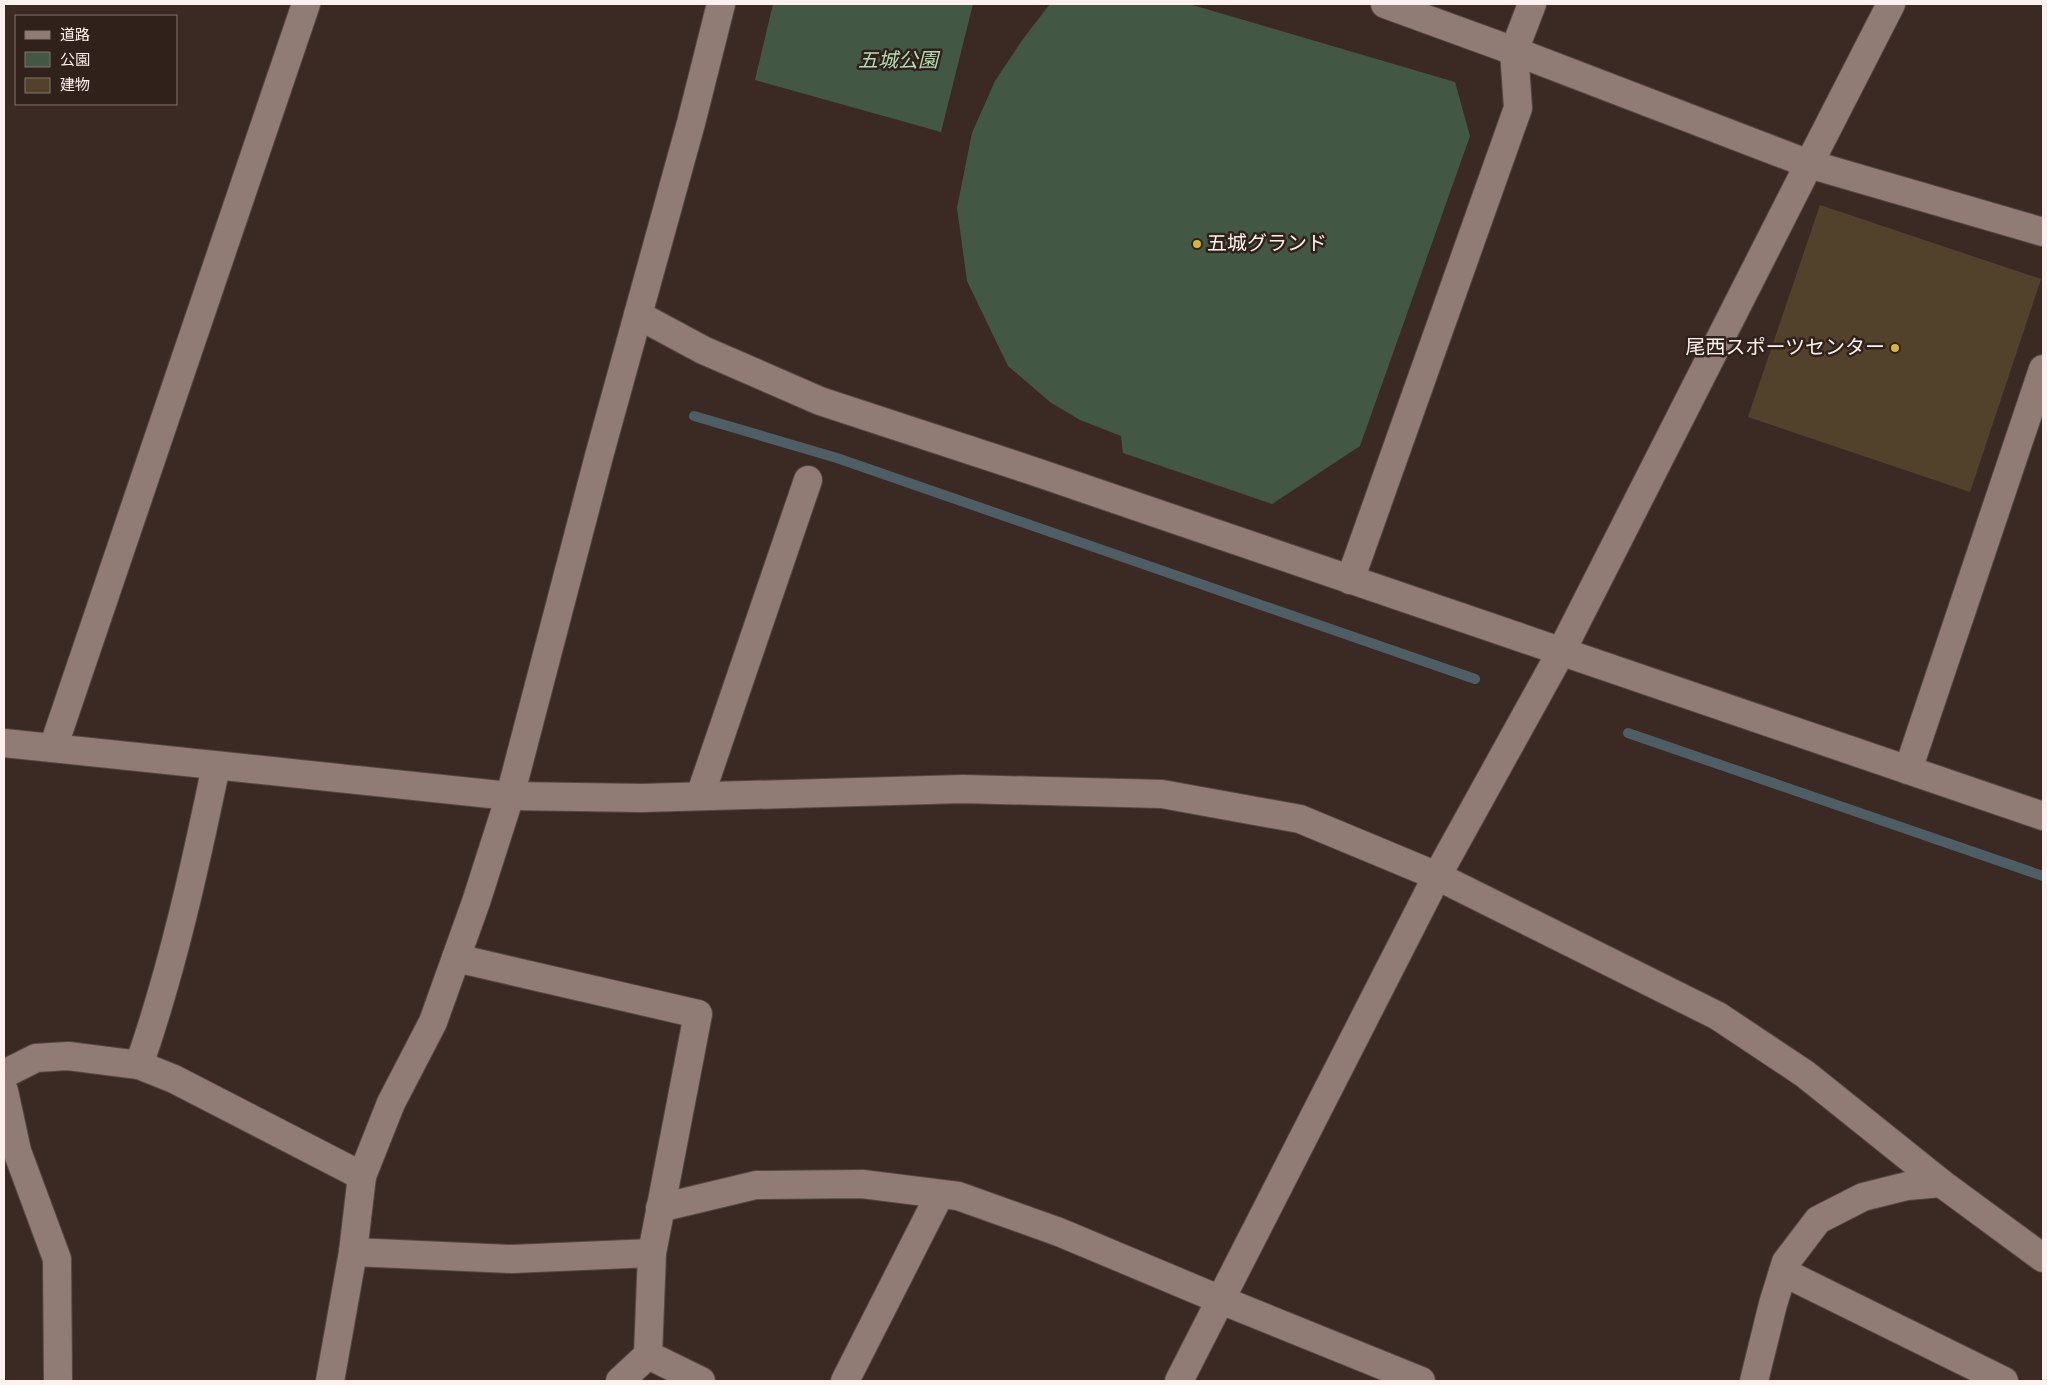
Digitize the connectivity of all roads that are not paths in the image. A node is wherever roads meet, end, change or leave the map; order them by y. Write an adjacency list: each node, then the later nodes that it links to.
1 (306, 4): 15 (street)
2 (721, 4): 9 (street)
3 (1385, 4): 6 (street)
4 (1532, 4): 6 (street)
5 (1891, 4): 7 (street)
6 (1514, 51): 7 (street); 12 (street)
7 (1809, 164): 8 (street); 13 (street)
8 (2043, 232)
9 (638, 315): 12 (street); 18 (street)
10 (2043, 369): 17 (street)
11 (808, 480): 19 (street)
12 (1350, 580): 13 (street)
13 (1561, 652): 17 (street); 21 (street)
14 (4, 743): 15 (street)
15 (53, 748): 16 (street)
16 (216, 766): 18 (street); 23 (street)
17 (1908, 770): 20 (street)
18 (510, 796): 19 (street); 22 (street)
19 (700, 796): 21 (street)
20 (2043, 816)
21 (1437, 876): 27 (street); 34 (street)
22 (456, 958): 26 (street); 29 (street)
23 (139, 1065): 24 (street); 26 (street)
24 (4, 1074)
25 (4, 1091): 36 (street)
26 (362, 1176): 30 (street)
27 (1941, 1183): 32 (street); 33 (street)
28 (940, 1194): 29 (street); 34 (street); 40 (street)
29 (660, 1208): 31 (street)
30 (353, 1252): 31 (street); 37 (street)
31 (652, 1253): 35 (street)
32 (2043, 1258)
33 (1783, 1272): 43 (street); 44 (street)
34 (1221, 1300): 41 (street); 42 (street)
35 (648, 1356): 38 (street); 39 (street)
36 (58, 1381)
37 (330, 1381)
38 (620, 1381)
39 (702, 1381)
40 (845, 1381)
41 (1179, 1381)
42 (1422, 1381)
43 (1754, 1381)
44 (2004, 1381)

